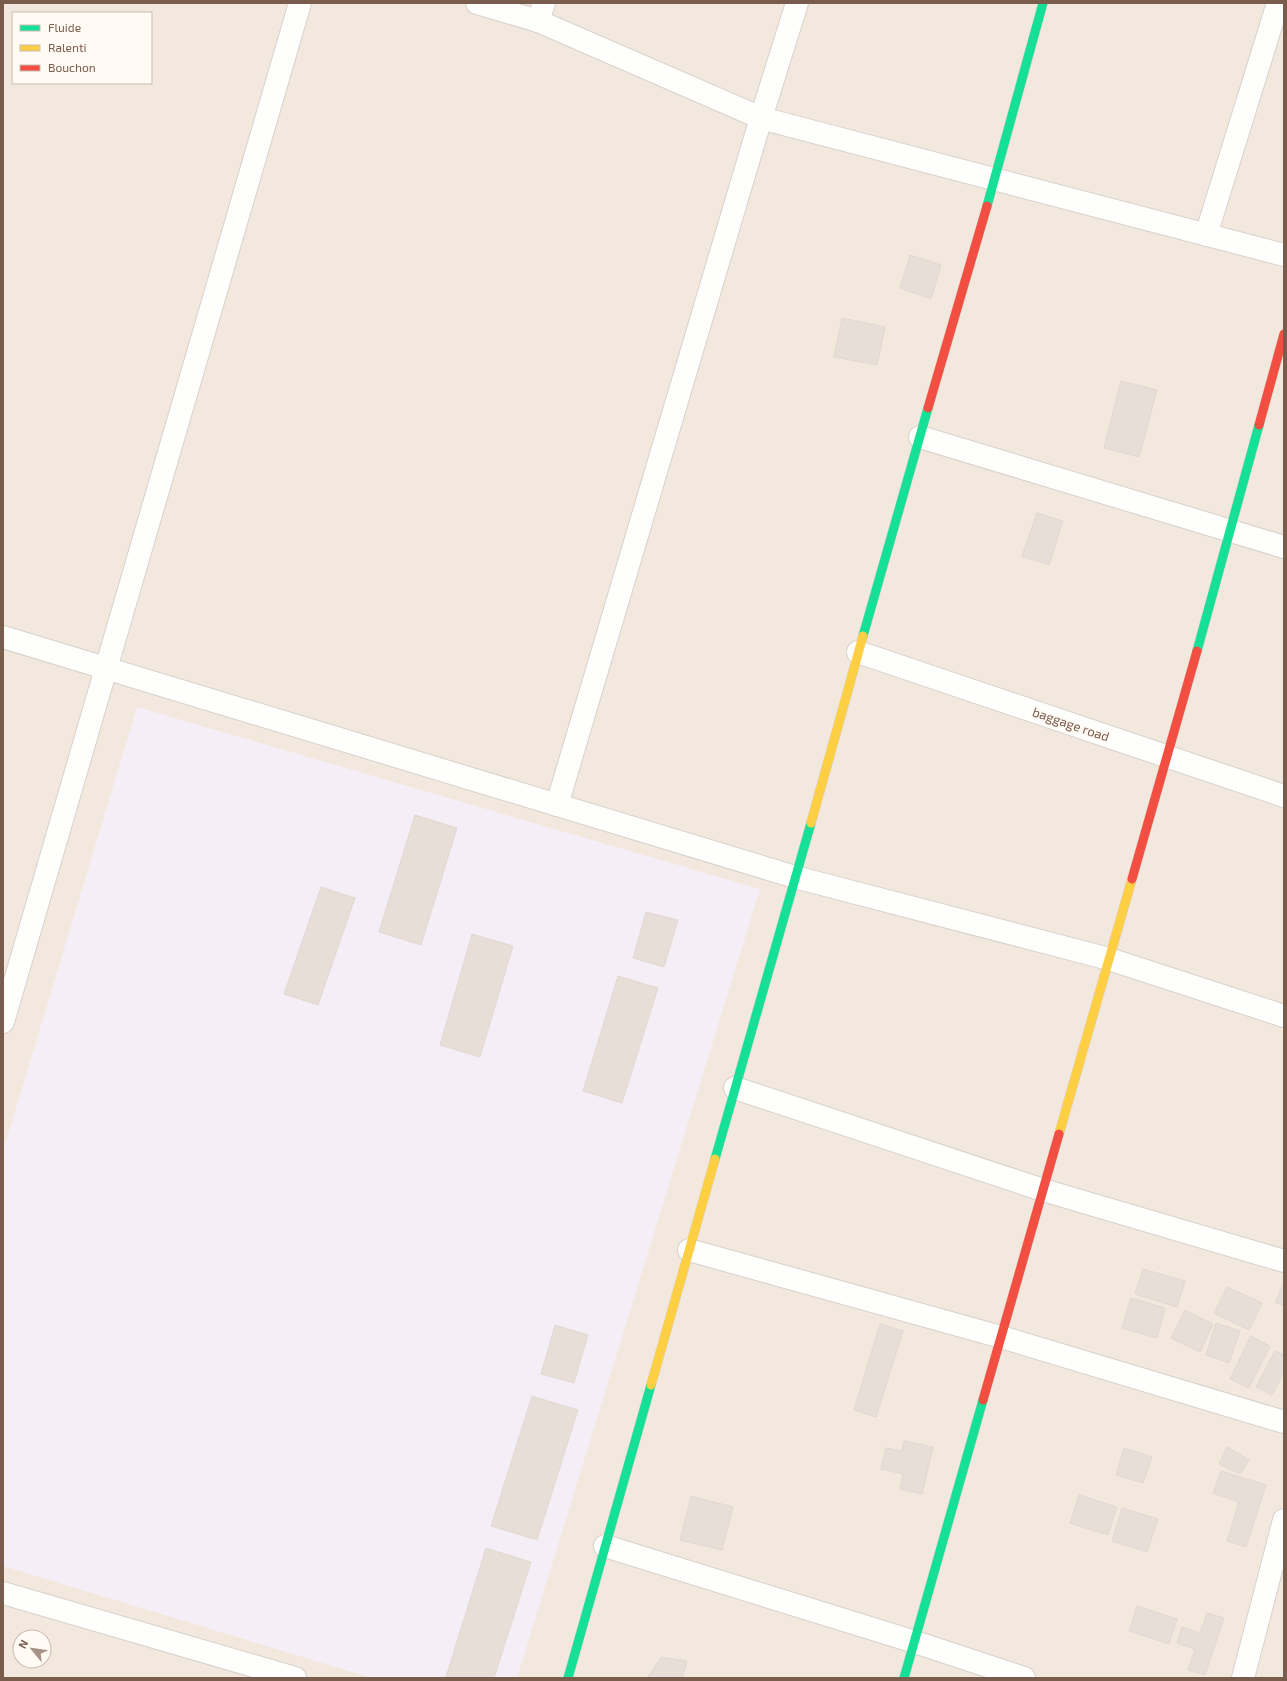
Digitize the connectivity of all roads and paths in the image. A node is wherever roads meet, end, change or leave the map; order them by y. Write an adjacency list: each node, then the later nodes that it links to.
1 (300, 3): 17 (street)
2 (477, 3): 6 (street)
3 (797, 3): 7 (street)
4 (1043, 3): 8 (street)
5 (1278, 3): 9 (street)
6 (541, 12): 7 (street)
7 (760, 118): 8 (street); 20 (street)
8 (994, 180): 9 (street); 12 (street)
9 (1206, 235): 10 (street)
10 (1284, 255)
11 (1284, 334): 13 (street)
12 (920, 437): 13 (street); 16 (street)
13 (1231, 530): 14 (street); 18 (street)
14 (1284, 547)
15 (3, 637): 17 (street)
16 (858, 652): 18 (street, baggage road); 21 (street)
17 (106, 668): 20 (street); 24 (street)
18 (1166, 757): 19 (street, baggage road); 22 (street)
19 (1284, 796)
20 (557, 805): 21 (street)
21 (794, 877): 22 (street); 25 (street)
22 (1109, 958): 23 (street); 26 (street)
23 (1284, 1016)
24 (3, 1022)
25 (735, 1088): 26 (street); 27 (street)
26 (1043, 1190): 28 (street); 29 (street)
27 (689, 1250): 29 (street); 32 (street)
28 (1284, 1261)
29 (1001, 1337): 30 (street); 34 (street)
30 (1284, 1422)
31 (1284, 1520): 39 (street)
32 (605, 1546): 34 (street); 36 (street)
33 (3, 1593): 35 (street)
34 (914, 1642): 37 (street); 38 (street)
35 (295, 1678)
36 (568, 1678)
37 (904, 1678)
38 (1024, 1678)
39 (1243, 1678)

